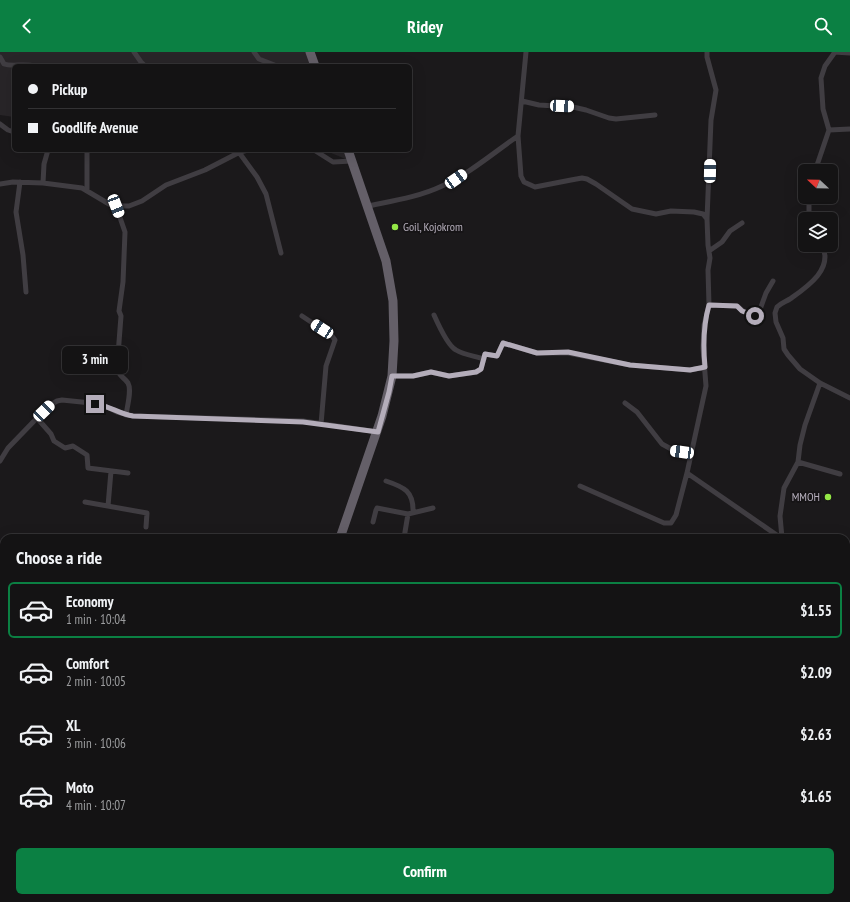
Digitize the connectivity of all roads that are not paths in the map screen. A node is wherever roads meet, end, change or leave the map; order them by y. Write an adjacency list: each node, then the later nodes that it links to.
1 (134, 52): 9 (street)
2 (254, 52): 10 (street)
3 (310, 52): 11 (highway)
4 (526, 52): 13 (street)
5 (707, 52): 34 (street)
6 (834, 52): 7 (street); 17 (street)
7 (850, 52)
8 (0, 57): 12 (street)
9 (143, 64)
10 (271, 64)
11 (314, 64)
12 (12, 65)
13 (522, 101): 14 (street); 19 (street)
14 (655, 115)
15 (0, 124): 18 (street)
16 (850, 129): 17 (street)
17 (829, 130): 27 (street)
18 (12, 131)
19 (518, 136): 33 (street); 34 (street)
20 (47, 152): 29 (street)
21 (87, 152): 31 (street)
22 (237, 152): 32 (street)
23 (240, 152): 38 (street)
24 (317, 152): 26 (street)
25 (349, 152): 26 (highway)
26 (352, 161): 33 (highway)
27 (817, 164)
28 (20, 182): 29 (street); 30 (street); 40 (street)
29 (43, 183): 31 (street)
30 (0, 184)
31 (87, 190): 32 (street)
32 (116, 206): 50 (street)
33 (368, 206): 46 (highway)
34 (707, 219): 36 (street)
35 (742, 222): 36 (street)
36 (709, 251): 41 (street)
37 (824, 252): 47 (street)
38 (281, 253)
39 (773, 281): 41 (street)
40 (26, 292)
41 (709, 305): 45 (street)
42 (434, 315): 44 (street)
43 (302, 316): 52 (street)
44 (484, 359): 45 (street); 46 (street)
45 (705, 367): 54 (street)
46 (392, 376): 53 (highway)
47 (820, 383): 48 (street); 56 (street)
48 (850, 398)
49 (625, 403): 54 (street)
50 (126, 415): 51 (street); 52 (street)
51 (37, 418): 55 (street); 57 (street)
52 (321, 424): 53 (street)
53 (378, 432): 69 (highway)
54 (691, 453): 59 (street)
55 (0, 461)
56 (798, 462): 60 (street); 72 (street)
57 (111, 471): 58 (street); 64 (street)
58 (128, 473)
59 (687, 473): 62 (street); 71 (street)
60 (840, 474)
61 (386, 481): 66 (street)
62 (580, 486)
63 (85, 502): 64 (street)
64 (108, 506): 68 (street)
65 (434, 508): 66 (street)
66 (410, 513): 67 (street); 70 (street)
67 (373, 522)
68 (146, 527)
69 (341, 534)
70 (405, 534)
71 (776, 534)
72 (782, 534)

